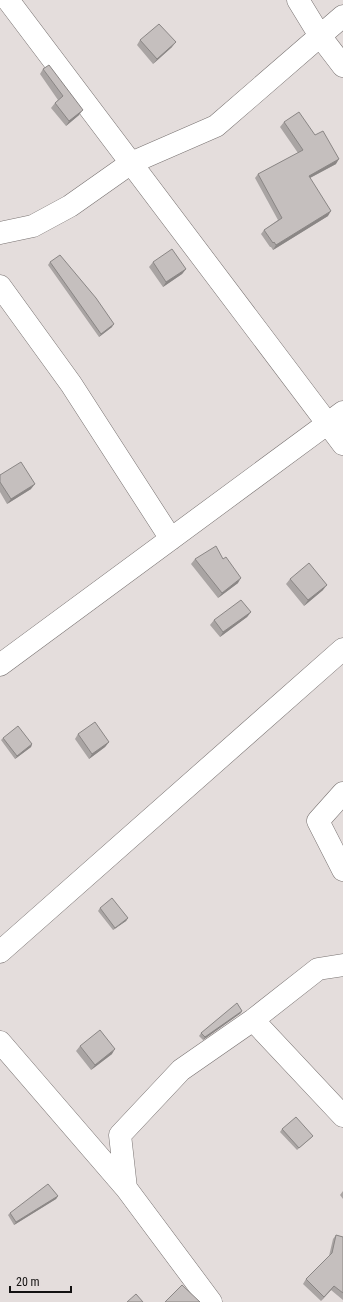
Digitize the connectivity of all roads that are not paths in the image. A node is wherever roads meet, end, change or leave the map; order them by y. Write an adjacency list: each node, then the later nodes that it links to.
1 (8, 0): 6 (street)
2 (298, 0): 4 (street)
3 (343, 16): 4 (street)
4 (320, 36): 5 (street); 6 (street)
5 (343, 66)
6 (131, 163): 7 (street); 9 (street)
7 (0, 233)
8 (0, 286): 11 (street)
9 (335, 418): 10 (street); 11 (street)
10 (343, 444)
11 (171, 539): 13 (street)
12 (343, 649): 16 (street)
13 (0, 665)
14 (343, 793): 15 (street)
15 (343, 870)
16 (0, 952)
17 (343, 965): 18 (street)
18 (253, 1020): 20 (street); 21 (street)
19 (0, 1042): 21 (street)
20 (343, 1116)
21 (126, 1188): 22 (street)
22 (211, 1302)

